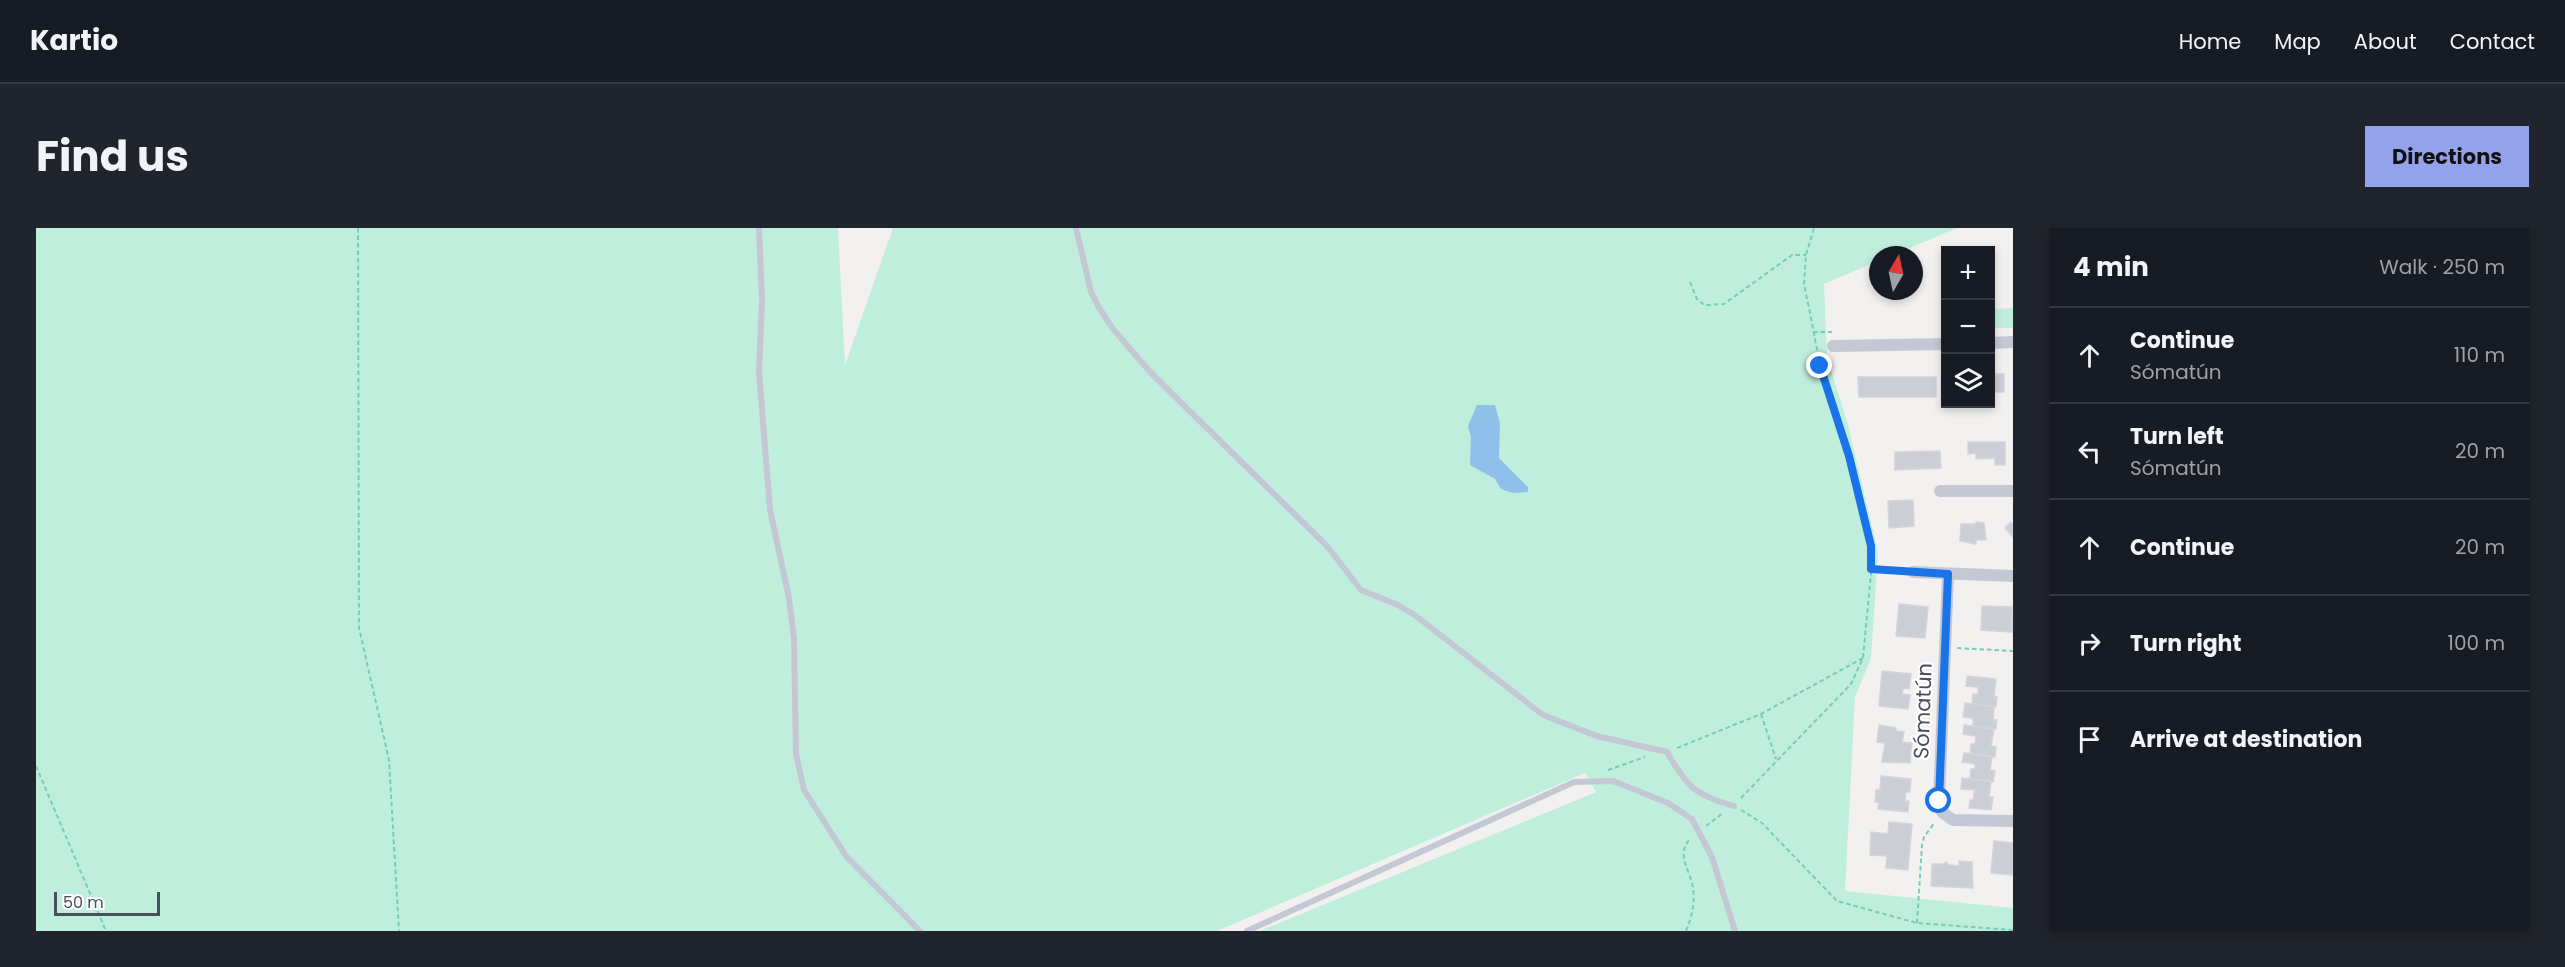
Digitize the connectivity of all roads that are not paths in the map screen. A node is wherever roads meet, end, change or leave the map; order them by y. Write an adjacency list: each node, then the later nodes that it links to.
1 (759, 228): 14 (lane)
2 (1076, 228): 12 (lane)
3 (2013, 342): 4 (street)
4 (1995, 343)
5 (1941, 344): 6 (street)
6 (1833, 346)
7 (1940, 491): 8 (street)
8 (2013, 491)
9 (1913, 572): 10 (street)
10 (1948, 574): 11 (street); 13 (street, Sómatún)
11 (2013, 576)
12 (1734, 806)
13 (2013, 821)
14 (920, 931)
15 (1247, 931): 16 (lane)
16 (1735, 931)

